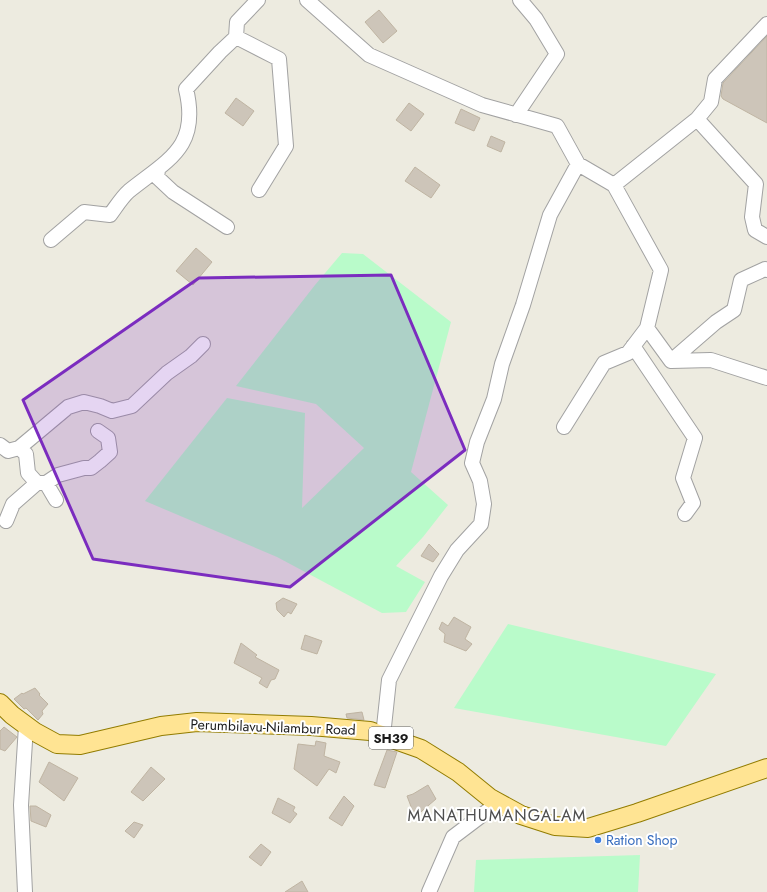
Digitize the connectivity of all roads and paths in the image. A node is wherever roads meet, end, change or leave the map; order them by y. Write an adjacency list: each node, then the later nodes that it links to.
1 (258, 0): 5 (street)
2 (307, 0): 6 (street)
3 (520, 0): 6 (street)
4 (767, 24): 7 (street)
5 (236, 37): 9 (street); 11 (street)
6 (516, 115): 8 (street)
7 (697, 119): 10 (street); 13 (street)
8 (578, 164): 10 (street); 31 (street)
9 (158, 170): 12 (street); 14 (street)
10 (614, 185): 16 (street)
11 (259, 190)
12 (227, 227)
13 (767, 237)
14 (51, 240)
15 (767, 270): 19 (street)
16 (647, 328): 18 (street); 19 (street)
17 (203, 344): 24 (street)
18 (633, 346): 21 (street); 27 (street)
19 (671, 361): 20 (street)
20 (767, 378)
21 (564, 427)
22 (98, 431): 25 (street)
23 (0, 445): 24 (street)
24 (19, 448): 25 (street)
25 (41, 483): 26 (street); 28 (street)
26 (56, 500)
27 (685, 514)
28 (6, 521)
29 (0, 703): 30 (main road, Perumbilavu-Nilambur Road / SH39)
30 (26, 726): 31 (main road, Perumbilavu-Nilambur Road / SH39); 34 (street)
31 (384, 736): 33 (main road, Perumbilavu-Nilambur Road / SH39)
32 (767, 768): 33 (main road, Perumbilavu-Nilambur Road / SH39)
33 (498, 803): 35 (street)
34 (25, 892)
35 (429, 892)

